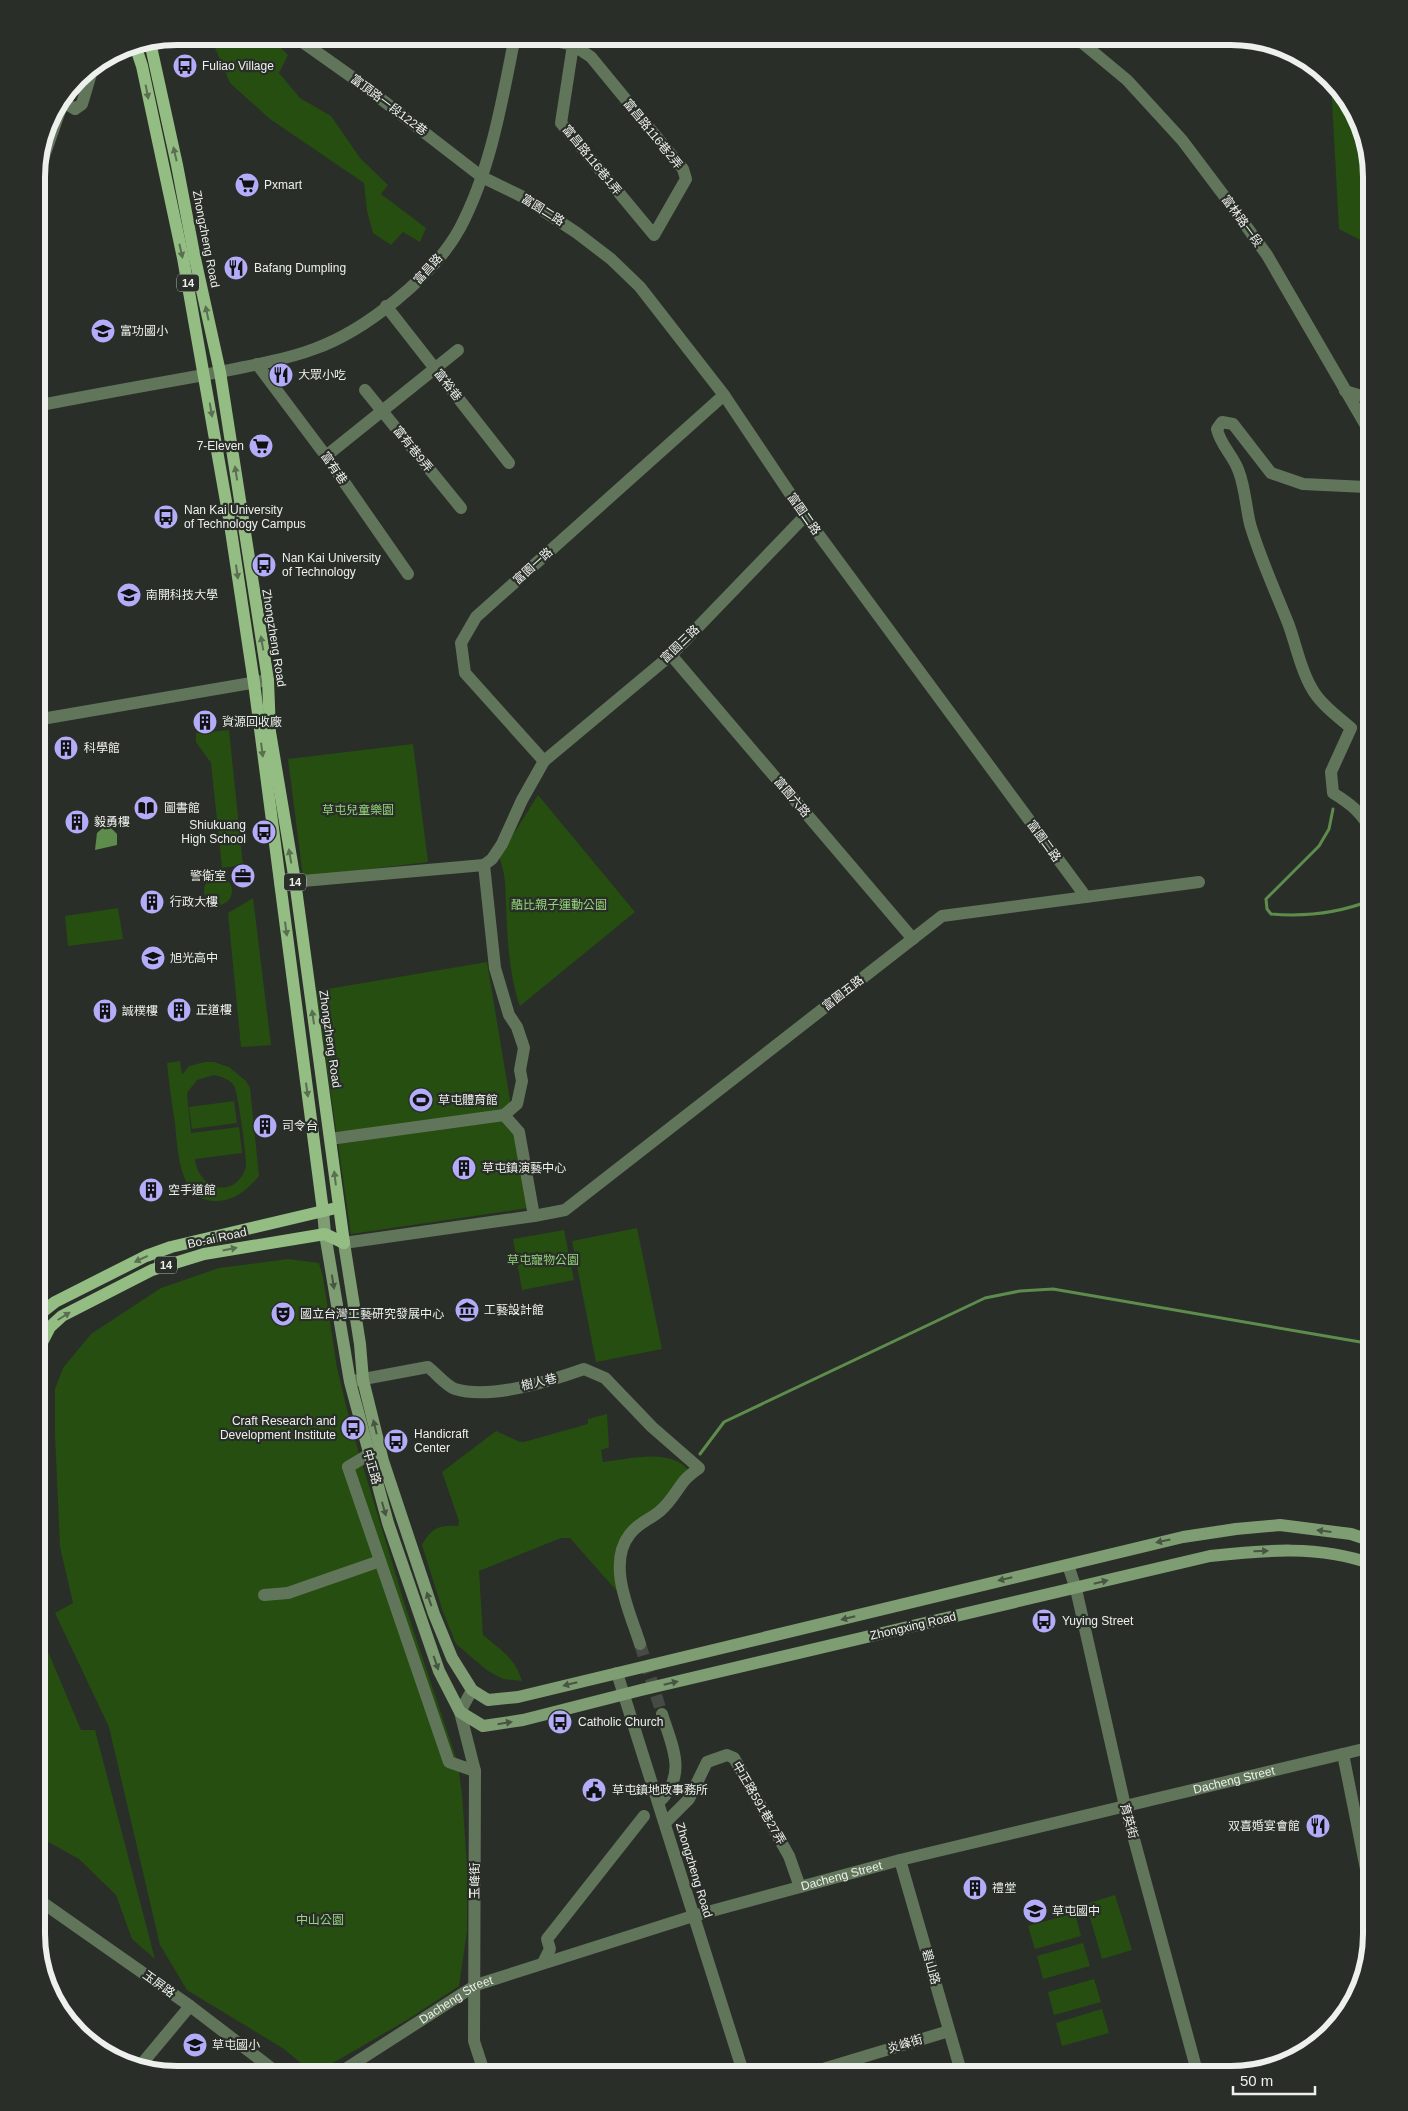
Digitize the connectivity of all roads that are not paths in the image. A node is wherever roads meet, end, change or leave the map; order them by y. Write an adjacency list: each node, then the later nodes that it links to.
1 (307, 45): 9 (street, 富頂路一段122巷)
2 (514, 45): 9 (street, 富昌路)
3 (573, 45): 10 (street, 富昌路116巷1弄); 10 (street, 富昌路116巷2弄)
4 (1085, 45): 18 (street, 富林路一段)
5 (151, 48): 15 (main road, Zhongzheng Road / 14, one-way to 5)
6 (137, 51): 16 (main road, 14, one-way to 16)
7 (90, 78): 8 (street)
8 (67, 104)
9 (482, 177): 11 (street, 富昌路); 19 (street, 富園二路)
10 (654, 235)
11 (386, 306): 13 (street, 富昌路); 14 (street, 富裕巷)
12 (458, 350): 14 (street)
13 (257, 364): 15 (street, 富昌路); 24 (street, 富有巷)
14 (435, 368): 22 (street); 25 (street, 富裕巷)
15 (220, 372): 16 (street, 富昌路); 31 (main road, Zhongzheng Road / 14, one-way to 15)
16 (205, 374): 21 (street, 富昌路); 32 (main road, 14, one-way to 32)
17 (365, 390): 22 (street, 富有巷9弄)
18 (1345, 391): 20 (street); 23 (street, 富林路一段)
19 (724, 395): 28 (street, 富園二路); 34 (street, 富園一路)
20 (1363, 396)
21 (45, 404)
22 (381, 410): 24 (street); 27 (street, 富有巷9弄)
23 (1363, 421)
24 (326, 456): 29 (street, 富有巷)
25 (509, 464)
26 (1363, 487): 35 (street)
27 (461, 508)
28 (805, 516): 30 (street, 富園三路); 40 (street, 富園二路)
29 (408, 574)
30 (671, 655): 34 (street, 富園三路); 41 (street, 富園六路)
31 (268, 680): 32 (street); 37 (main road, Zhongzheng Road / 14, one-way to 31)
32 (254, 683): 33 (street); 39 (main road, 14, one-way to 39)
33 (45, 718)
34 (544, 761): 36 (street)
35 (1363, 816)
36 (484, 865): 37 (street); 42 (street)
37 (294, 881): 39 (street); 43 (main road, Zhongzheng Road / 14, one-way to 37)
38 (1199, 882): 40 (street, 富園五路)
39 (280, 883): 45 (main road, 14, one-way to 45)
40 (1086, 897): 41 (street, 富園五路)
41 (912, 939): 46 (street, 富園五路)
42 (504, 1115): 43 (street); 46 (street)
43 (330, 1139): 44 (main road, Zhongzheng Road / 14, one-way to 43)
44 (339, 1207): 45 (main road, Bo-ai Road / 14); 48 (main road, Zhongzheng Road / 14)
45 (323, 1211): 47 (street, 中正路); 49 (main road, Bo-ai Road / 14, one-way to 49)
46 (534, 1216): 48 (street, 富園五路)
47 (325, 1234): 48 (main road); 50 (main road, Bo-ai Road / 14, one-way to 47); 52 (street, 中正路, one-way to 52)
48 (344, 1243): 51 (street, 中正路)
49 (45, 1310)
50 (45, 1331)
51 (363, 1380): 52 (street, 樹人巷); 53 (street, 中正路, one-way to 51); 60 (street, 樹人巷)
52 (350, 1382): 53 (street, 中正路)
53 (375, 1454): 55 (street); 62 (street, 中正路, one-way to 53); 64 (street, 中正路, one-way to 64)
54 (1363, 1538): 57 (street, Zhongxing Road, one-way to 57)
55 (380, 1561): 59 (street); 68 (street)
56 (1363, 1562): 58 (street, Zhongxing Road, one-way to 56)
57 (1068, 1565): 58 (street, 育英街); 61 (street, Zhongxing Road, one-way to 61)
58 (1076, 1589): 63 (street, Zhongxing Road, one-way to 58); 70 (street, 育英街)
59 (264, 1595)
60 (640, 1644)
61 (617, 1673): 62 (street, Zhongxing Road, one-way to 62); 63 (street, Zhongzheng Road)
62 (472, 1690): 64 (street)
63 (623, 1695): 64 (street, Zhongxing Road, one-way to 63); 69 (street, Zhongzheng Road)
64 (460, 1712): 68 (street, 玉峰街)
65 (662, 1714): 69 (street)
66 (1363, 1748): 67 (street, Dacheng Street)
67 (1343, 1754): 70 (street, Dacheng Street); 73 (street)
68 (475, 1771): 79 (street, 玉峰街)
69 (659, 1802): 72 (street, Zhongzheng Road)
70 (1124, 1806): 74 (street, Dacheng Street); 89 (street, 育英街)
71 (644, 1816): 78 (street)
72 (665, 1822): 75 (street, 中正路591巷27弄); 77 (street, Zhongzheng Road)
73 (1363, 1854)
74 (900, 1860): 75 (street, Dacheng Street); 81 (street, 碧山路)
75 (800, 1887): 77 (street, Dacheng Street)
76 (45, 1904): 80 (street, 玉屏路)
77 (693, 1916): 78 (street, Dacheng Street); 86 (street, Zhongzheng Road)
78 (543, 1964): 79 (street, Dacheng Street)
79 (476, 1985): 84 (street, Dacheng Street); 85 (street, 玉峰街)
80 (190, 2006): 82 (street); 83 (street, 玉屏路)
81 (949, 2031): 87 (street, 炎峰街); 88 (street, 碧山路)
82 (143, 2062)
83 (269, 2066)
84 (349, 2066)
85 (482, 2066)
86 (741, 2066)
87 (833, 2066)
88 (959, 2066)
89 (1196, 2066)

